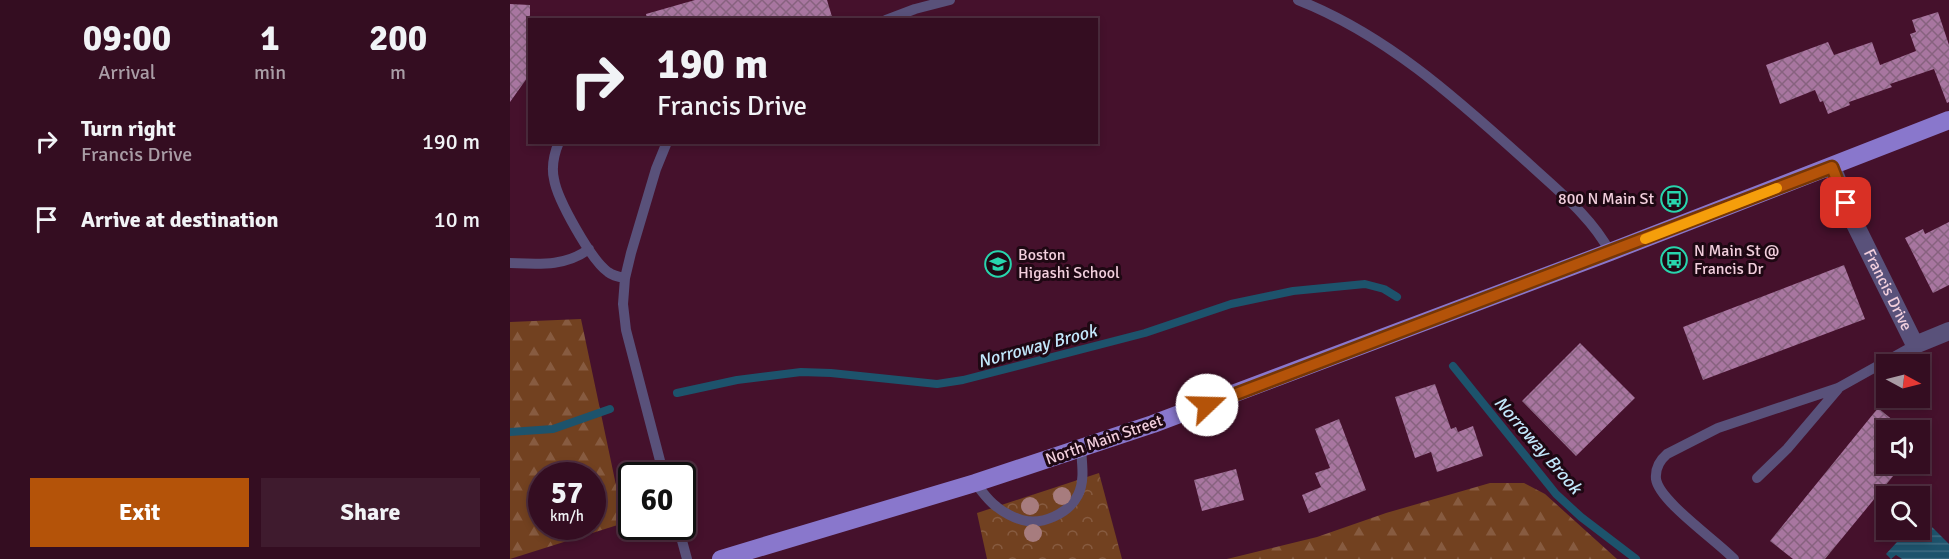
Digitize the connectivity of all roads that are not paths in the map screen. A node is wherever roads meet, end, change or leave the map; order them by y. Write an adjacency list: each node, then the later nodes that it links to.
1 (950, 0): 3 (lane)
2 (1298, 0): 9 (lane)
3 (891, 18)
4 (1949, 120): 7 (main road, North Main Street)
5 (558, 144): 8 (lane)
6 (666, 144): 11 (lane)
7 (1832, 167): 9 (main road, North Main Street); 13 (street, Francis Drive)
8 (589, 249): 10 (lane); 11 (lane)
9 (1610, 252): 15 (main road, North Main Street)
10 (510, 263)
11 (625, 278): 16 (lane)
12 (1949, 331): 13 (street, Francis Drive)
13 (1915, 345): 14 (lane)
14 (1838, 388): 17 (lane); 22 (lane)
15 (1081, 448): 18 (main road, North Main Street); 18 (lane)
16 (660, 462)
17 (1757, 478)
18 (975, 483): 21 (main road, North Main Street)
19 (682, 540): 20 (lane)
20 (687, 559)
21 (722, 559)
22 (1734, 559)

